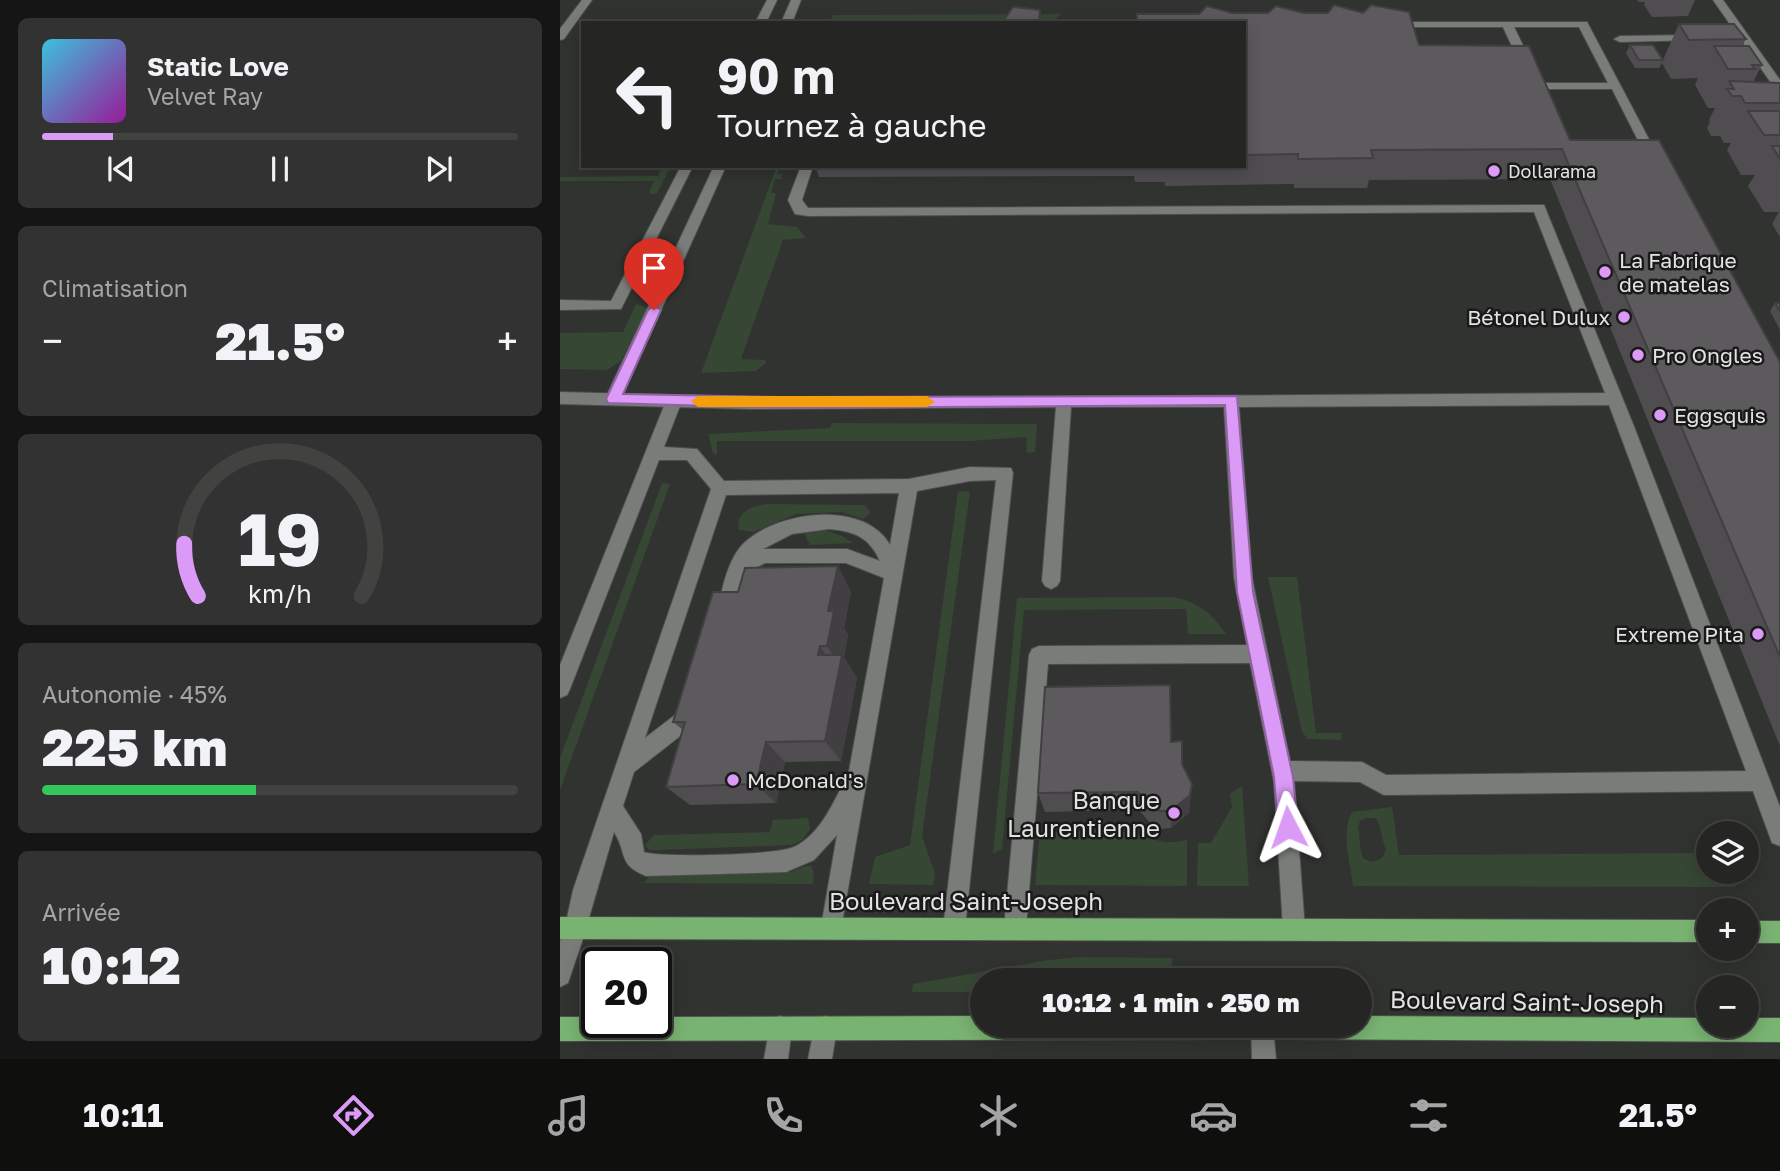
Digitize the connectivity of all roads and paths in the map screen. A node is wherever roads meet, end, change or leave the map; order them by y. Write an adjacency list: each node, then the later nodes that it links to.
1 (587, 0): 9 (street)
2 (772, 0): 5 (street)
3 (796, 0): 6 (street)
4 (1718, 0): 10 (street)
5 (761, 21)
6 (787, 21)
7 (1507, 24): 8 (street); 14 (street); 14 (street)
8 (1384, 25)
9 (560, 37)
10 (1743, 37): 12 (street); 15 (street)
11 (1703, 38): 13 (street)
12 (1730, 38)
13 (1620, 39)
14 (1616, 86): 16 (street)
15 (1780, 88)
16 (1654, 167)
17 (686, 168): 20 (street)
18 (719, 168): 22 (street)
19 (806, 168): 23 (street)
20 (560, 305)
21 (560, 398): 22 (street)
22 (614, 399): 25 (street)
23 (1615, 399): 24 (street); 40 (street)
24 (1231, 400): 26 (street); 34 (street)
25 (674, 401): 26 (street); 27 (street)
26 (1064, 401): 32 (street)
27 (654, 453): 29 (street); 35 (street)
28 (909, 486): 29 (street); 31 (street); 45 (street)
29 (720, 488): 37 (street)
30 (740, 568): 31 (street); 31 (street); 33 (street)
31 (894, 574): 38 (street)
32 (1051, 581)
33 (720, 633)
34 (1257, 654): 39 (street); 46 (street)
35 (560, 689)
36 (700, 699): 37 (street)
37 (626, 767): 41 (street)
38 (860, 768): 41 (street); 43 (street)
39 (1282, 771): 40 (street); 47 (street)
40 (1760, 780): 42 (street)
41 (612, 808): 44 (street)
42 (1780, 835)
43 (832, 927): 44 (main road, Boulevard Saint-Joseph); 45 (main road, Boulevard Saint-Joseph)
44 (568, 928): 51 (street)
45 (954, 928): 46 (main road, Boulevard Saint-Joseph)
46 (1015, 928): 47 (main road, Boulevard Saint-Joseph)
47 (1294, 929): 48 (main road, Boulevard Saint-Joseph)
48 (1696, 931)
49 (1759, 932): 50 (main road)
50 (1780, 932)
51 (560, 975)
52 (780, 1028): 53 (main road, Boulevard Saint-Joseph); 56 (main road, Boulevard Saint-Joseph); 59 (street)
53 (825, 1028): 54 (main road, Boulevard Saint-Joseph); 60 (street)
54 (970, 1028)
55 (1372, 1028): 57 (main road, Boulevard Saint-Joseph)
56 (560, 1029)
57 (1780, 1030)
58 (1263, 1038): 61 (street)
59 (776, 1059)
60 (820, 1059)
61 (1264, 1059)

